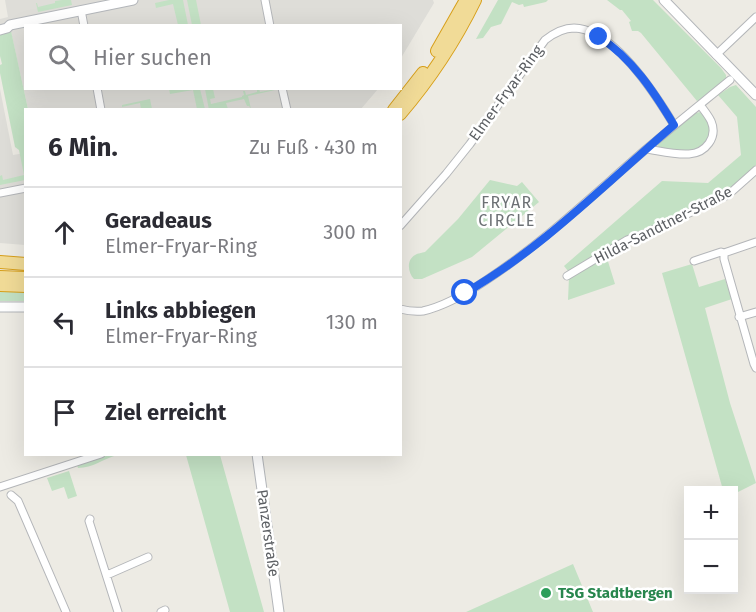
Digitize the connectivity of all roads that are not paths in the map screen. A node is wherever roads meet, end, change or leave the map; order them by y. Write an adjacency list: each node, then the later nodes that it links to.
1 (133, 0): 6 (street)
2 (265, 0): 10 (street)
3 (466, 0): 20 (highway)
4 (475, 0): 21 (highway)
5 (664, 0): 12 (street)
6 (81, 10): 8 (street); 9 (street)
7 (756, 18): 12 (street)
8 (5, 24): 11 (street)
9 (84, 24)
10 (270, 24)
11 (0, 30)
12 (716, 55): 16 (street)
13 (730, 80): 17 (street)
14 (97, 90): 18 (street)
15 (282, 90): 19 (street)
16 (755, 91)
17 (699, 105): 22 (street); 23 (street)
18 (101, 108)
19 (287, 108)
20 (396, 108)
21 (402, 111)
22 (674, 125): 23 (street); 27 (street, Elmer-Fryar-Ring)
23 (647, 148): 40 (street)
24 (756, 170): 33 (street, Hilda-Sandtner-Straße)
25 (24, 188): 26 (street)
26 (0, 193)
27 (402, 224)
28 (756, 242): 29 (street)
29 (724, 253): 30 (street); 42 (street)
30 (694, 261)
31 (0, 262): 32 (highway)
32 (24, 264)
33 (567, 276)
34 (0, 277): 35 (highway)
35 (24, 278)
36 (0, 285): 37 (highway)
37 (24, 286)
38 (24, 307): 39 (street)
39 (0, 308)
40 (402, 309)
41 (756, 312): 42 (street)
42 (739, 317): 43 (street)
43 (756, 368)
44 (95, 456): 46 (street)
45 (257, 456): 53 (street, Panzerstraße)
46 (0, 487)
47 (11, 495): 51 (street)
48 (90, 519): 50 (street)
49 (148, 557): 50 (street)
50 (107, 575): 52 (street)
51 (66, 612)
52 (118, 612)
53 (279, 612)

